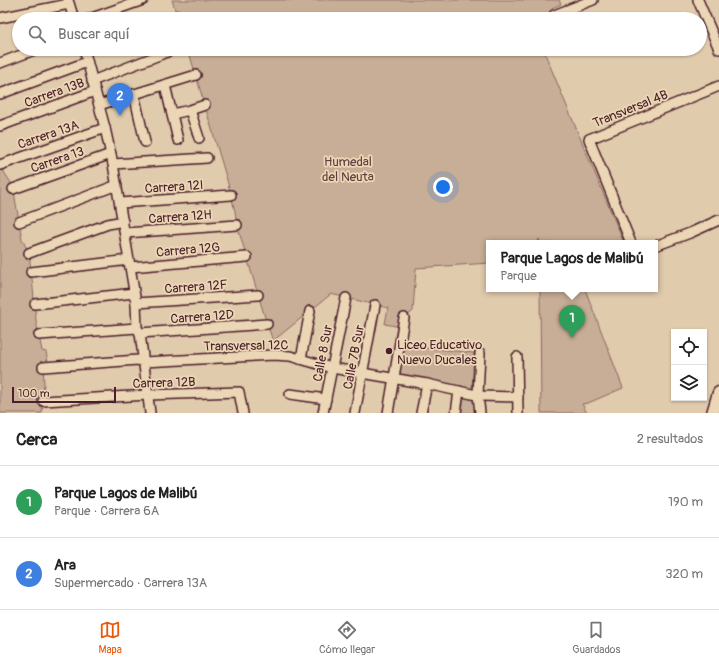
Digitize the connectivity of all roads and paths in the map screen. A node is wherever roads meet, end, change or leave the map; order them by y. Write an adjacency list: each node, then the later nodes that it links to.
1 (143, 0): 7 (street)
2 (593, 0): 8 (street)
3 (698, 0): 9 (street)
4 (69, 2): 5 (street); 6 (street)
5 (26, 12)
6 (72, 12)
7 (109, 12)
8 (562, 12)
9 (703, 12)
10 (12, 15): 11 (street)
11 (0, 18)
12 (707, 21): 13 (street)
13 (719, 49)
14 (18, 56): 17 (street)
15 (86, 56): 18 (street)
16 (157, 56): 20 (street, Carrera 13B)
17 (0, 62)
18 (87, 62): 20 (street); 24 (street)
19 (196, 76): 21 (street)
20 (92, 81): 23 (street)
21 (165, 85): 25 (street); 29 (street)
22 (719, 86): 48 (street, Transversal 4B)
23 (95, 91): 26 (street); 30 (street, Carrera 13B)
24 (0, 94)
25 (134, 94): 26 (street); 34 (street)
26 (99, 105): 31 (street)
27 (205, 105): 28 (street)
28 (190, 110): 29 (street); 32 (street)
29 (172, 114): 33 (street)
30 (0, 126)
31 (105, 128): 35 (street); 38 (street, Carrera 13A)
32 (199, 138)
33 (178, 140)
34 (144, 142)
35 (111, 154): 37 (street); 40 (street, Carrera 13)
36 (207, 158): 37 (street)
37 (113, 164): 39 (street)
38 (0, 165)
39 (117, 185): 42 (street); 45 (street)
40 (13, 188)
41 (231, 195): 42 (street, Carrera 12I)
42 (120, 203): 44 (street)
43 (719, 220): 49 (street)
44 (123, 221): 47 (street); 50 (street)
45 (19, 222)
46 (237, 225): 47 (street, Carrera 12H)
47 (125, 233): 52 (street)
48 (629, 240)
49 (658, 245)
50 (29, 253)
51 (247, 257): 52 (street, Carrera 12G)
52 (130, 263): 53 (street, Carrera 12G); 54 (street)
53 (31, 272)
54 (134, 293): 57 (street); 58 (street)
55 (258, 295): 57 (street, Carrera 12F)
56 (346, 298): 70 (street, Calle 8 Sur)
57 (136, 303): 63 (street)
58 (35, 304)
59 (375, 305): 71 (street, Calle 7B Sur)
60 (310, 311): 67 (street)
61 (404, 318): 72 (street)
62 (267, 324): 63 (street, Carrera 12D)
63 (139, 331): 64 (street, Carrera 12D); 68 (street)
64 (39, 335)
65 (480, 353): 78 (street)
66 (518, 357): 79 (street)
67 (300, 359): 68 (street, Transversal 12C); 70 (street, Transversal 12C)
68 (144, 362): 69 (street, Transversal 12C); 77 (street)
69 (43, 367)
70 (332, 368): 71 (street, Transversal 12C); 80 (street, Calle 8 Sur)
71 (363, 373): 72 (street, Transversal 12C); 85 (street, Calle 7B Sur)
72 (394, 378): 73 (street, Transversal 12C); 86 (street)
73 (426, 384): 74 (street, Transversal 12C); 87 (street)
74 (459, 391): 78 (street, Transversal 12C); 88 (street)
75 (719, 393): 91 (main road)
76 (290, 394): 80 (street)
77 (148, 395): 81 (street, Carrera 12B); 82 (street); 83 (street, Carrera 12B)
78 (478, 395): 79 (street, Transversal 12C); 89 (street)
79 (518, 397): 90 (street)
80 (326, 400): 84 (street, Calle 8 Sur)
81 (42, 402)
82 (150, 413)
83 (243, 413)
84 (323, 413)
85 (355, 413)
86 (388, 413)
87 (421, 413)
88 (456, 413)
89 (480, 413)
90 (518, 413)
91 (712, 413)

